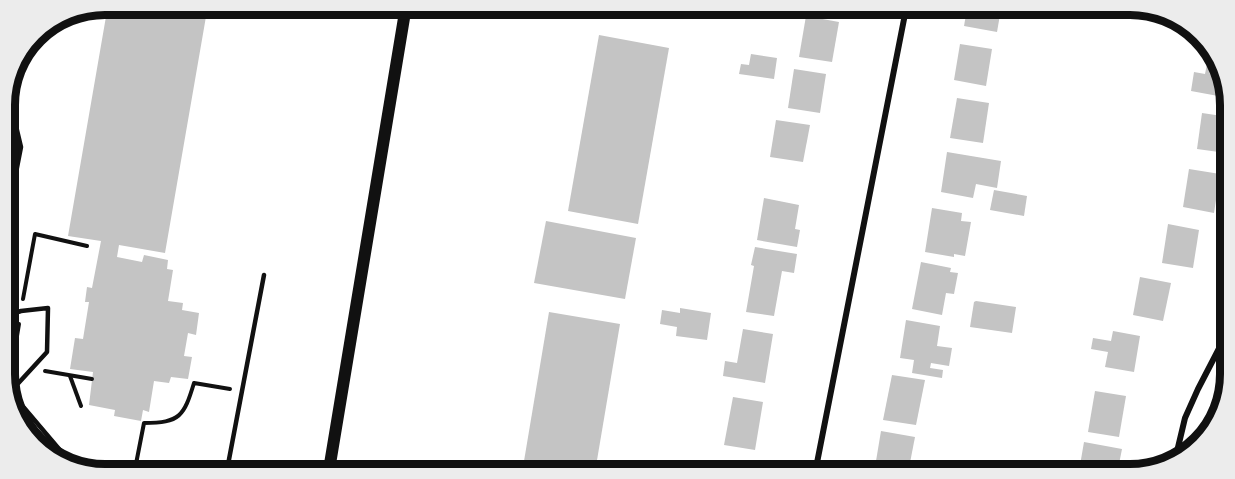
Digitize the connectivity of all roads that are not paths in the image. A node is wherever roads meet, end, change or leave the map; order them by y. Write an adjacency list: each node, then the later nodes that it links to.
1 (405, 15): 13 (main road)
2 (905, 15): 14 (street)
3 (15, 120): 4 (lane)
4 (15, 178)
5 (264, 275): 12 (lane)
6 (15, 313): 8 (lane)
7 (1220, 346): 10 (street)
8 (16, 386)
9 (19, 400): 11 (lane)
10 (1177, 450)
11 (64, 454)
12 (228, 464)
13 (330, 464)
14 (817, 464)

